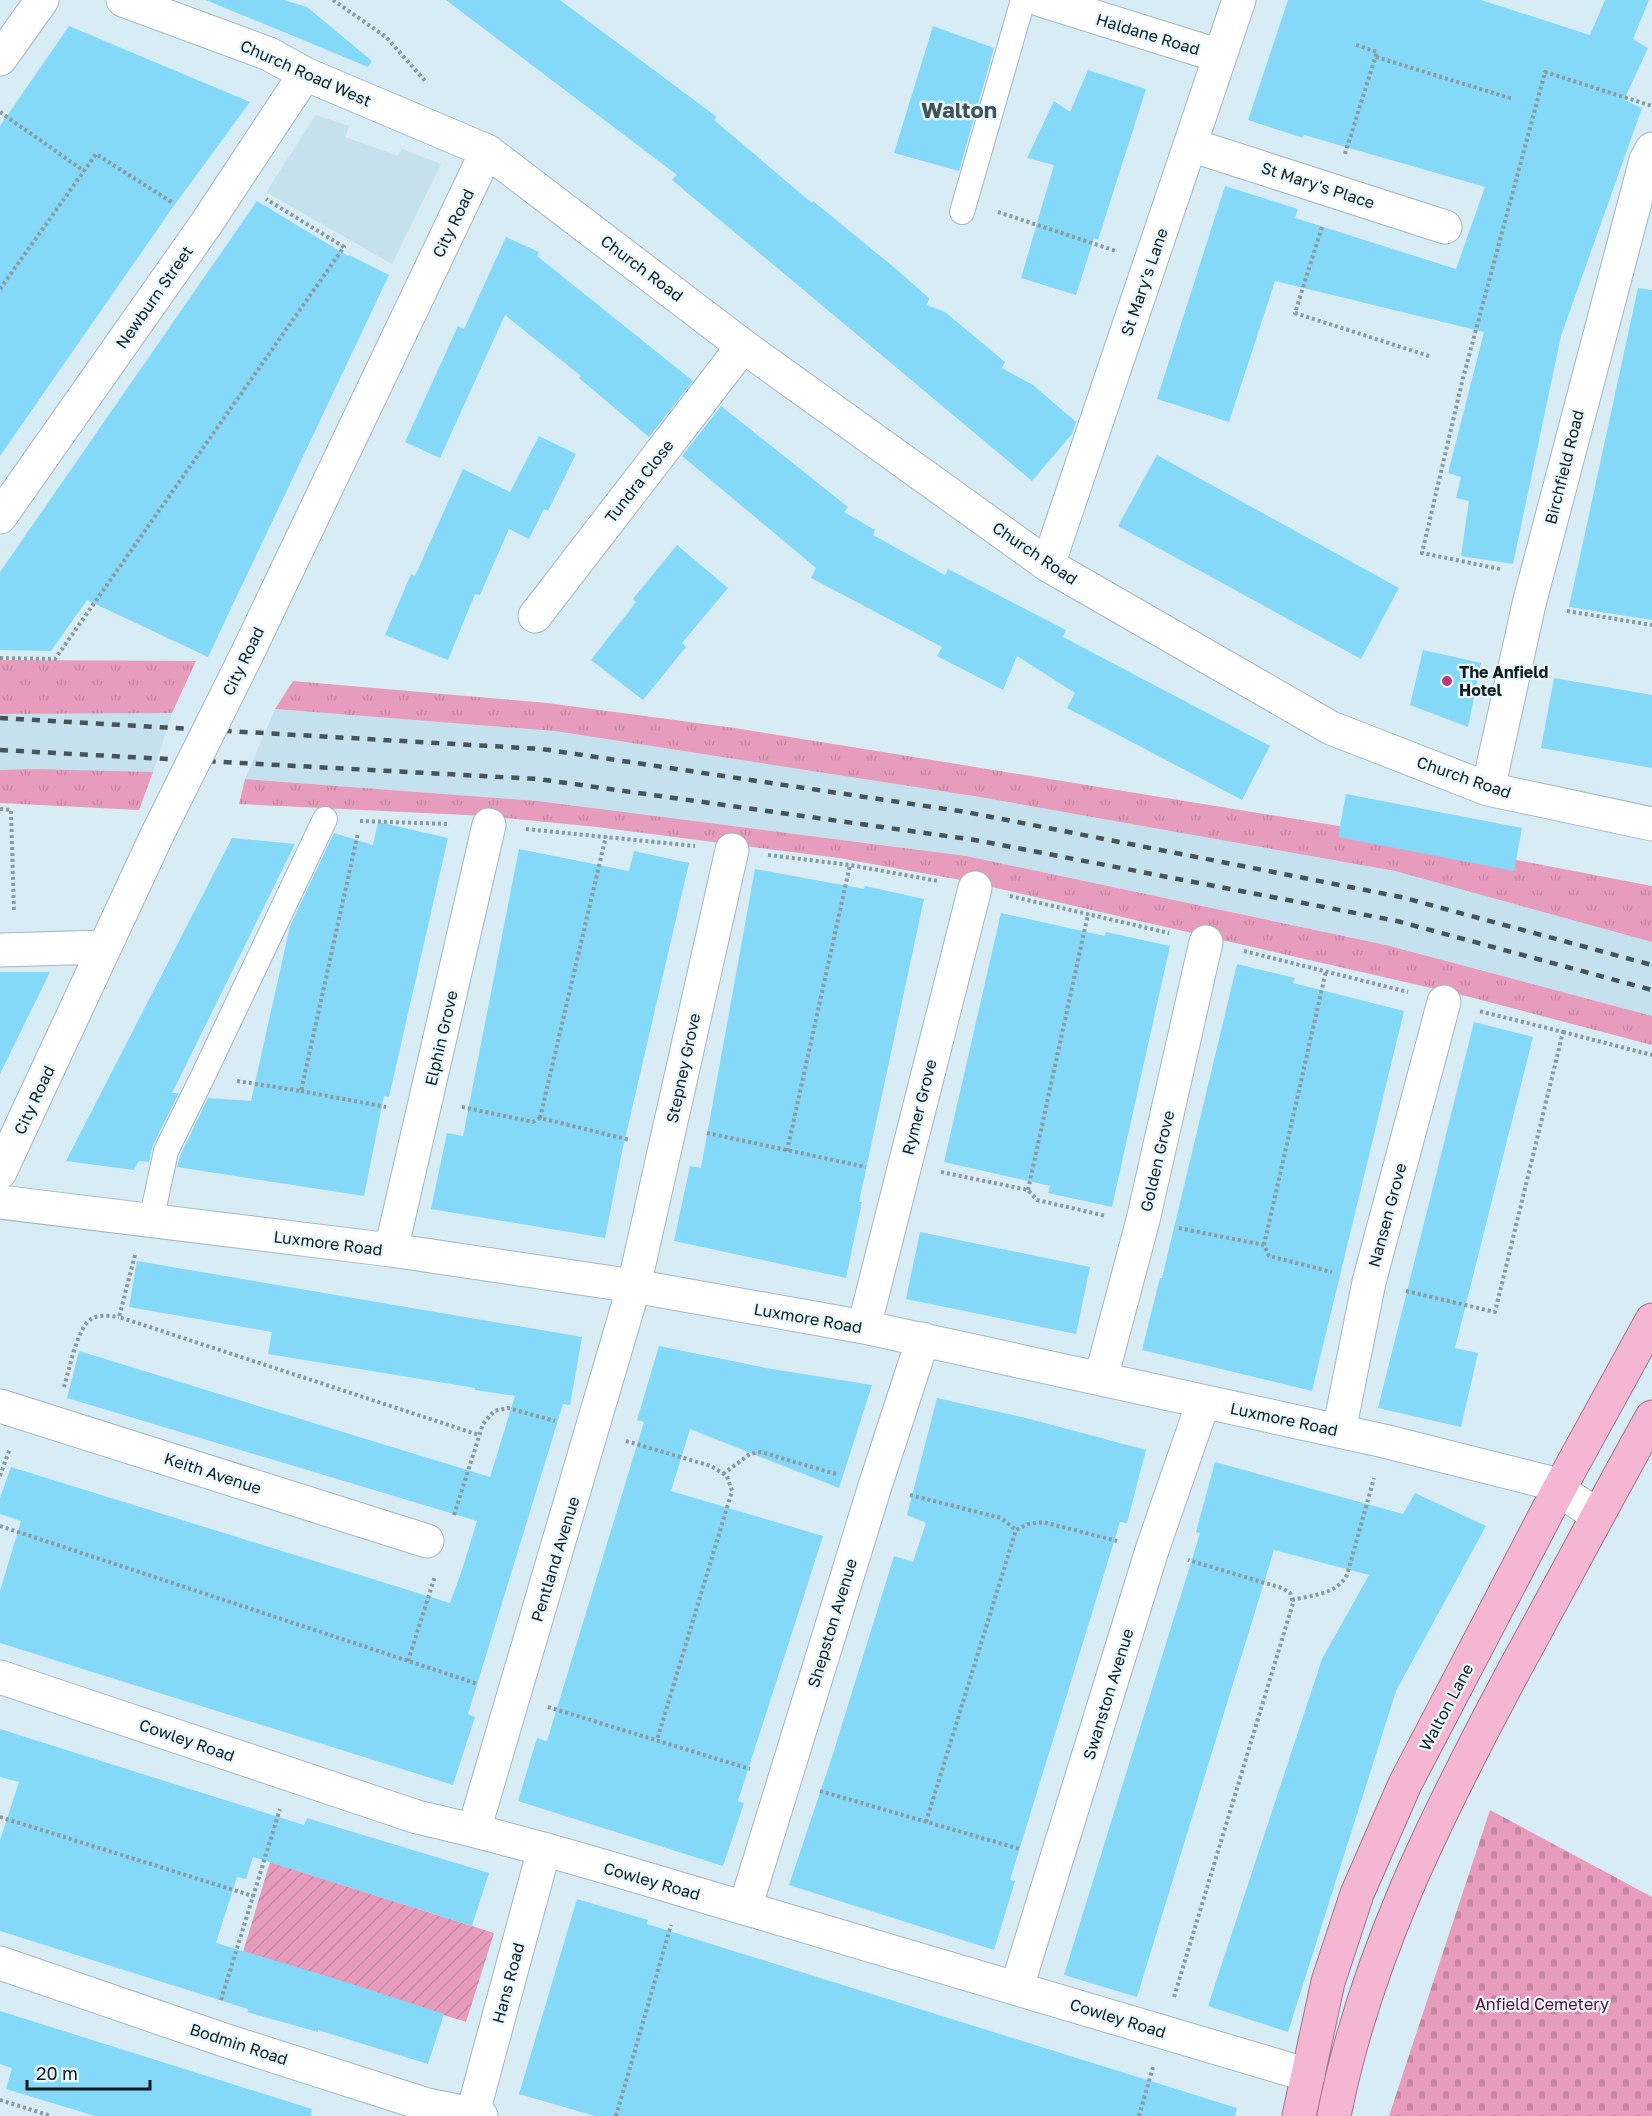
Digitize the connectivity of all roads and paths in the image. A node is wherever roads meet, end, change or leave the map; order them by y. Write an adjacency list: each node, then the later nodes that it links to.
1 (42, 0): 9 (street)
2 (123, 0): 10 (street, Church Road West)
3 (333, 0): 11 (path)
4 (1023, 0): 21 (lane)
5 (1041, 0): 7 (street, Haldane Road)
6 (1239, 0): 7 (street, St Mary's Lane)
7 (1220, 56): 15 (street, St Mary's Lane)
8 (1375, 57): 12 (path)
9 (0, 59)
10 (305, 74): 17 (street, Church Road West); 19 (street, Newburn Street)
11 (433, 90)
12 (1513, 99)
13 (1652, 106): 29 (path)
14 (0, 112): 18 (path)
15 (1191, 145): 23 (street, St Mary's Place); 24 (street, St Mary's Lane)
16 (1652, 149): 29 (street, Birchfield Road)
17 (487, 151): 26 (street, Church Road); 45 (street, City Road, bridge)
18 (84, 171): 22 (path); 25 (path)
19 (235, 181): 22 (street, Newburn Street); 32 (path)
20 (992, 210): 24 (path)
21 (962, 212)
22 (206, 224): 27 (street, Newburn Street)
23 (1445, 226)
24 (1151, 263): 28 (street, St Mary's Lane)
25 (0, 289)
26 (743, 346): 28 (street, Church Road); 30 (street, Tundra Close)
27 (0, 517)
28 (1048, 565): 33 (street, Church Road)
29 (1533, 590): 31 (path); 33 (street, Birchfield Road)
30 (535, 616)
31 (1652, 625)
32 (0, 658)
33 (1488, 789): 37 (street, Church Road)
34 (0, 809): 46 (path)
35 (325, 819): 36 (path); 51 (lane)
36 (360, 821): 38 (path); 52 (path)
37 (1652, 824)
38 (489, 825): 39 (path); 53 (street, Elphin Grove)
39 (606, 836): 40 (path); 54 (path)
40 (732, 850): 41 (path); 55 (street, Stepney Grove)
41 (850, 865): 42 (path); 56 (path)
42 (975, 888): 43 (path); 57 (street, Rymer Grove)
43 (1088, 914): 44 (path); 59 (path)
44 (1206, 942): 47 (path); 62 (street, Golden Grove)
45 (104, 947): 46 (street); 58 (street, City Road)
46 (8, 949)
47 (1326, 971): 48 (path); 63 (path)
48 (1444, 1002): 49 (path); 65 (street, Nansen Grove)
49 (1563, 1032): 50 (path); 65 (path)
50 (1652, 1055)
51 (203, 1076): 52 (path); 61 (lane)
52 (301, 1091): 53 (path)
53 (425, 1107): 54 (path); 64 (street, Elphin Grove)
54 (540, 1118): 55 (path)
55 (668, 1137): 56 (path); 66 (street, Stepney Grove)
56 (787, 1151): 57 (path)
57 (904, 1169): 59 (path); 69 (street, Rymer Grove)
58 (0, 1172)
59 (1028, 1190): 62 (path)
60 (0, 1202): 61 (street, Luxmore Road)
61 (147, 1221): 64 (street, Luxmore Road); 67 (path)
62 (1143, 1222): 63 (path); 71 (street, Golden Grove)
63 (1264, 1245): 65 (path)
64 (391, 1250): 66 (street, Luxmore Road)
65 (1369, 1282): 76 (street, Nansen Grove)
66 (634, 1286): 69 (street, Luxmore Road); 86 (street, Pentland Avenue)
67 (119, 1317): 75 (path); 77 (path)
68 (1652, 1320): 79 (highway, Walton Lane)
69 (864, 1328): 70 (street, Luxmore Road)
70 (923, 1339): 71 (street, Luxmore Road); 90 (street, Shepston Avenue)
71 (1101, 1378): 72 (street, Luxmore Road)
72 (1203, 1402): 76 (street, Luxmore Road); 92 (street, Swanston Avenue)
73 (0, 1406): 75 (street, Keith Avenue)
74 (1652, 1418): 80 (highway)
75 (53, 1422): 81 (street, Keith Avenue)
76 (1339, 1431): 78 (street, Luxmore Road)
77 (479, 1435)
78 (1384, 1441): 79 (street, Luxmore Road); 82 (path)
79 (1558, 1491): 80 (street, Luxmore Road); 94 (highway, Walton Lane)
80 (1597, 1515): 100 (highway)
81 (427, 1540)
82 (1292, 1600)
83 (0, 1677): 84 (street, Cowley Road)
84 (290, 1775): 86 (street, Cowley Road); 89 (path)
85 (0, 1817): 89 (path)
86 (474, 1830): 87 (street, Cowley Road)
87 (544, 1850): 88 (street, Cowley Road); 96 (street, Hans Road)
88 (681, 1890): 90 (street, Cowley Road); 98 (path)
89 (253, 1896): 93 (path)
90 (745, 1908): 92 (street, Cowley Road)
91 (0, 1963): 93 (street, Bodmin Road)
92 (1017, 1987): 94 (street, Cowley Road)
93 (210, 2035): 96 (street, Bodmin Road)
94 (1308, 2075): 99 (highway, Walton Lane)
95 (0, 2100): 97 (path)
96 (475, 2115)
97 (51, 2116)
98 (616, 2116)
99 (1299, 2116)
100 (1334, 2116)

